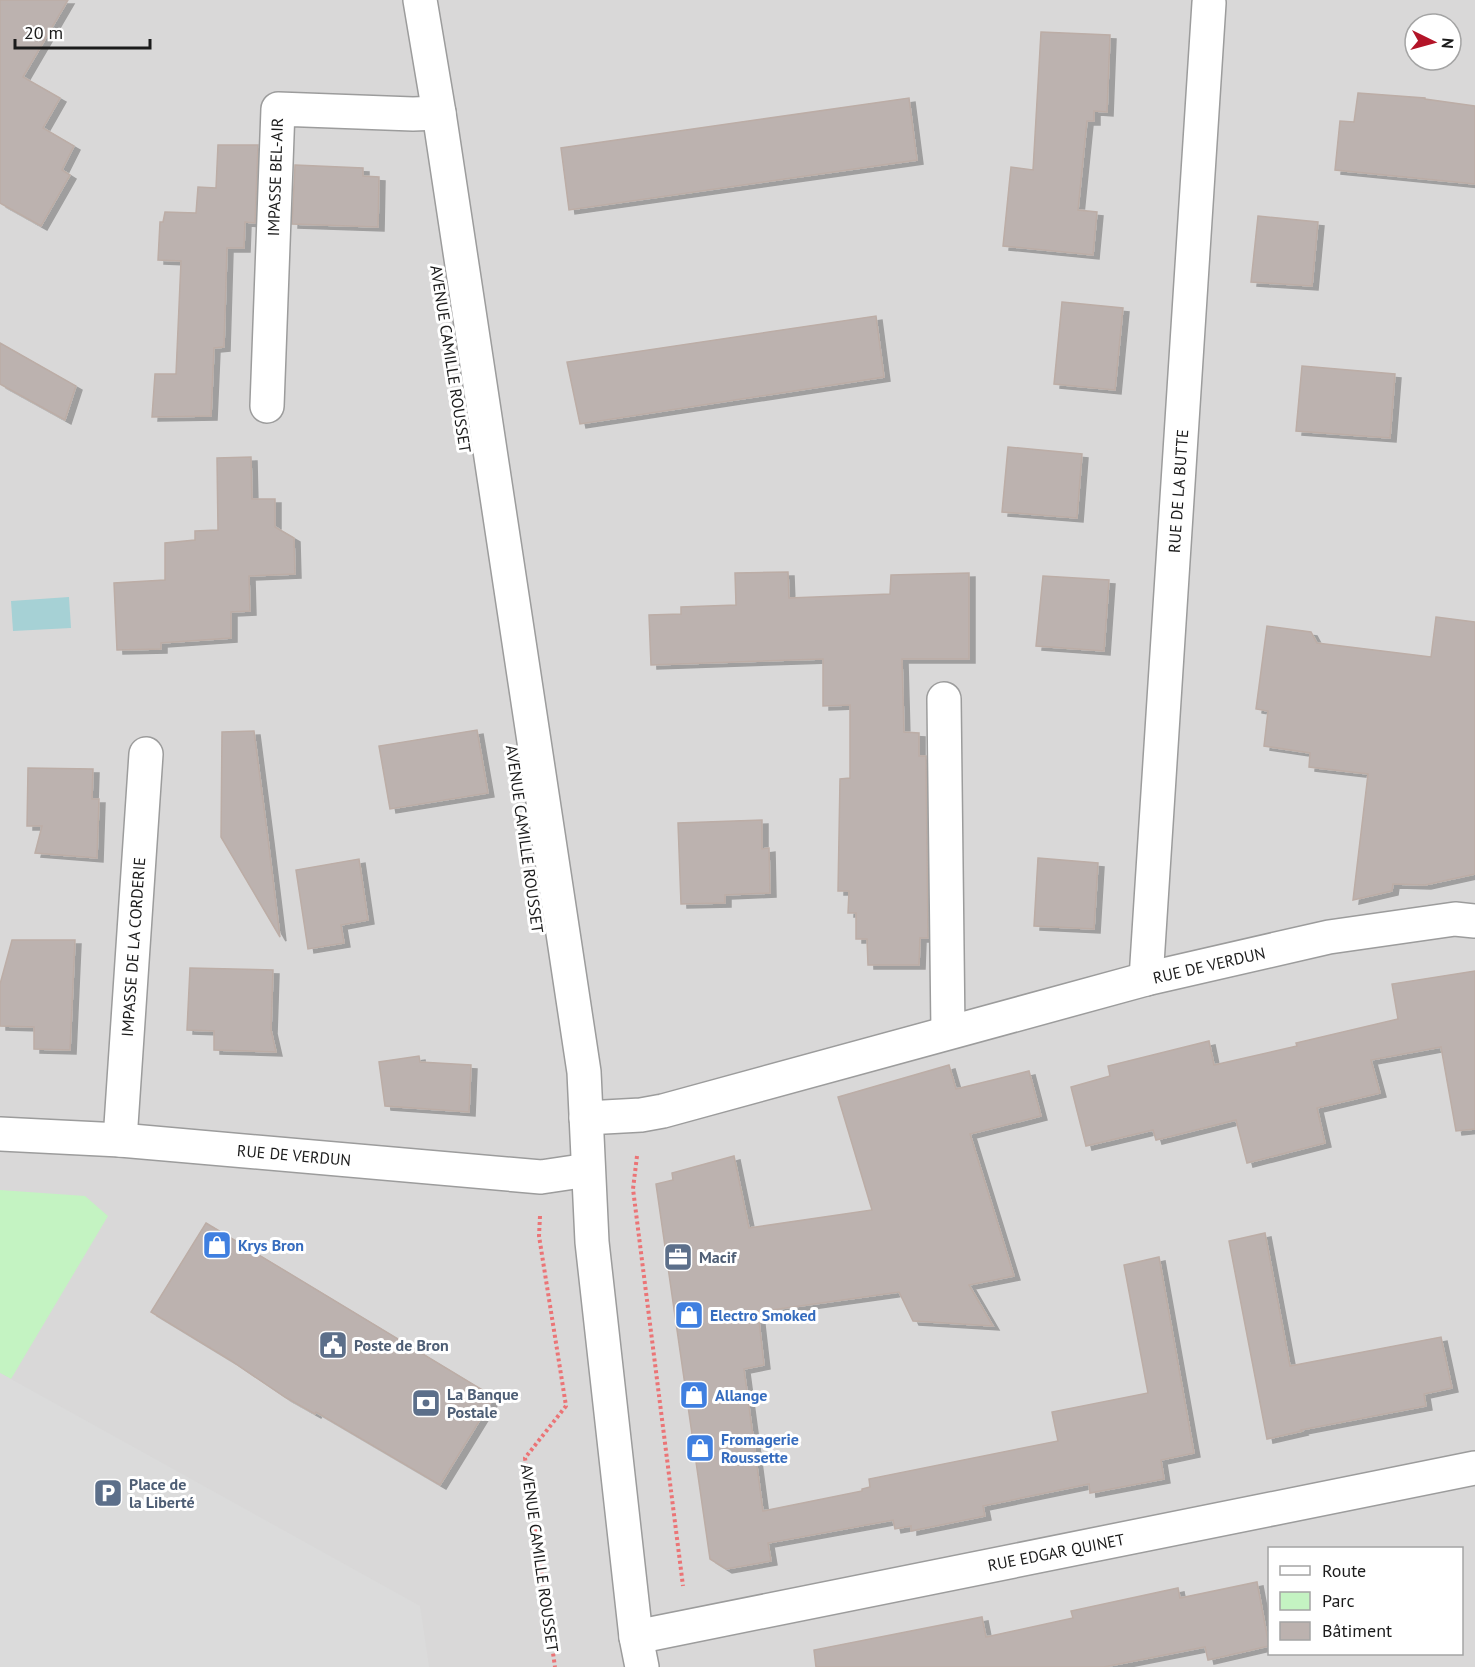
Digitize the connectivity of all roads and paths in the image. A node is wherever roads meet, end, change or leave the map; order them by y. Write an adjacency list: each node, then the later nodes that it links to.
1 (420, 0): 3 (street, AVENUE CAMILLE ROUSSET)
2 (1209, 3): 8 (street, RUE DE LA BUTTE)
3 (439, 112): 4 (street, IMPASSE BEL-AIR); 10 (street, AVENUE CAMILLE ROUSSET)
4 (267, 406)
5 (944, 699): 9 (street)
6 (146, 754): 12 (street, IMPASSE DE LA CORDERIE)
7 (1475, 921): 8 (street, RUE DE VERDUN)
8 (1146, 979): 9 (street, RUE DE VERDUN)
9 (948, 1032): 10 (street, RUE DE VERDUN)
10 (586, 1118): 13 (street, AVENUE CAMILLE ROUSSET)
11 (0, 1134): 12 (street, RUE DE VERDUN)
12 (120, 1140): 14 (street, RUE DE VERDUN)
13 (588, 1170): 14 (street, RUE DE VERDUN); 16 (street, AVENUE CAMILLE ROUSSET)
14 (541, 1177): 17 (path, AVENUE CAMILLE ROUSSET)
15 (1475, 1468): 16 (street, RUE EDGAR QUINET)
16 (639, 1652)
17 (555, 1667)

